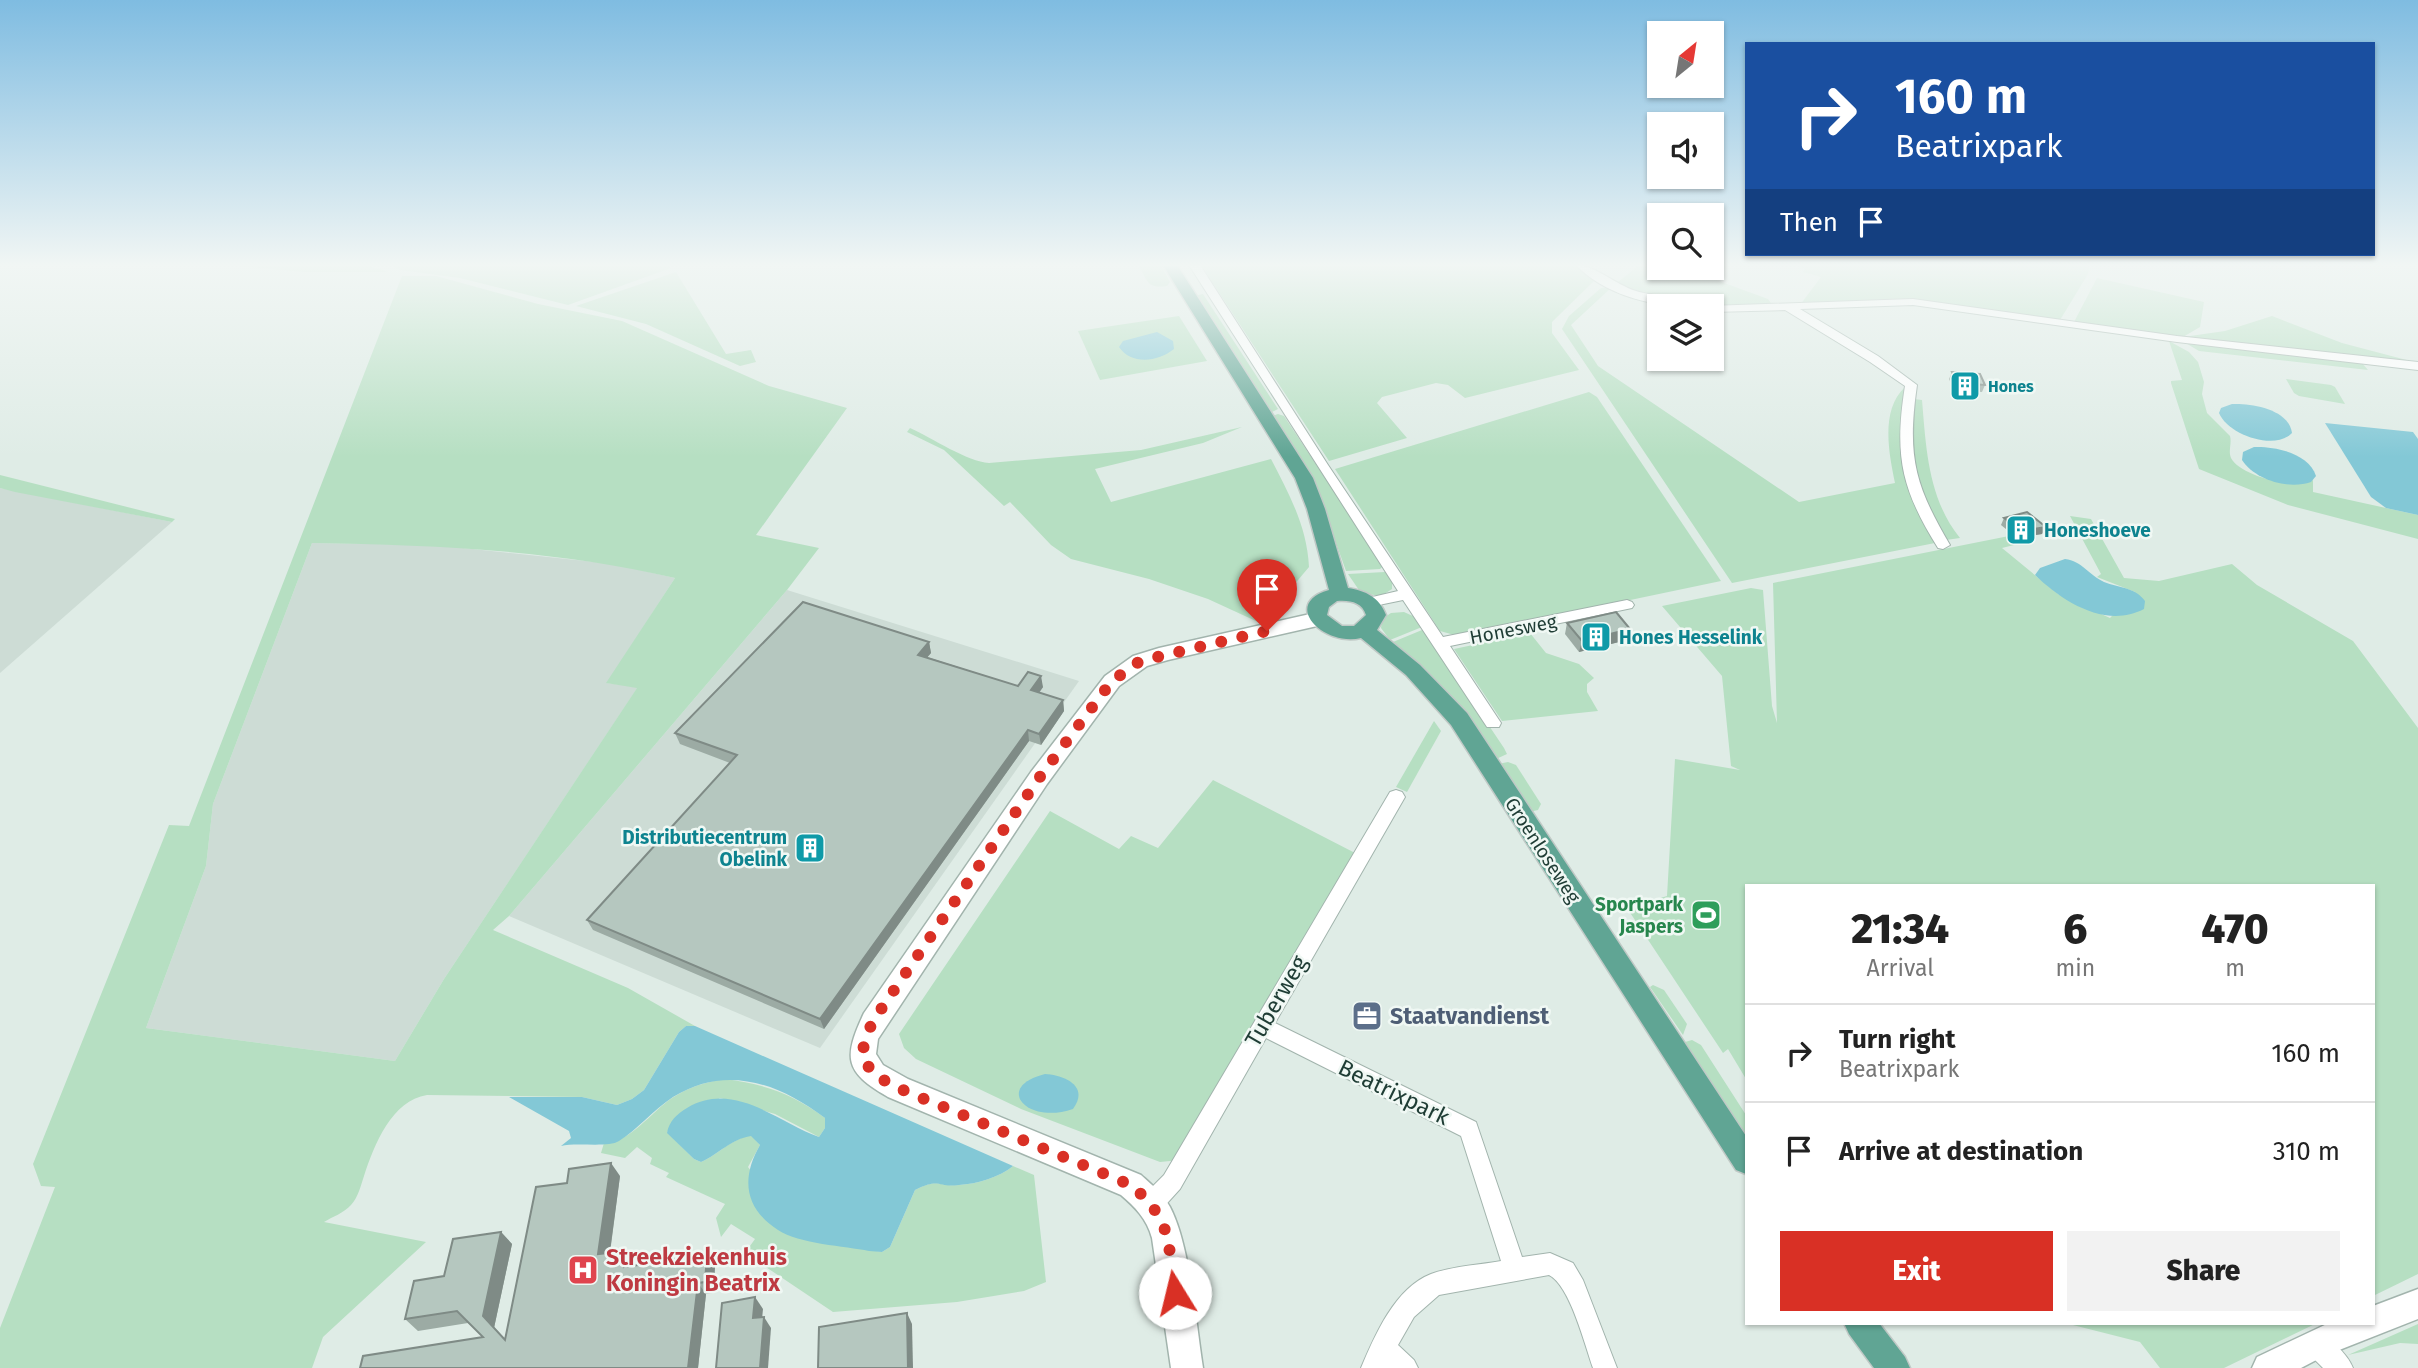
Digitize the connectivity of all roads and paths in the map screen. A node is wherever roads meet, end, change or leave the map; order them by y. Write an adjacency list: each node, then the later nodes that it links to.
1 (1210, 329): 7 (main road)
2 (1235, 329): 8 (street)
3 (1824, 329): 6 (street)
4 (2100, 329): 5 (street)
5 (2418, 366)
6 (1943, 545)
7 (1340, 594): 10 (main road); 11 (main road)
8 (1410, 598): 10 (street); 12 (street)
9 (1627, 606): 12 (street, Honesweg)
10 (1370, 614): 11 (main road); 16 (main road, Groenloseweg)
11 (1319, 619): 17 (street)
12 (1439, 643): 13 (street)
13 (1493, 723)
14 (1396, 797): 15 (street, Tuberweg)
15 (1261, 1026): 17 (street, Tuberweg); 18 (street, Beatrixpark)
16 (1745, 1159)
17 (1152, 1203): 25 (street)
18 (1515, 1270): 24 (street); 27 (street)
19 (2418, 1304): 20 (street)
20 (2375, 1320)
21 (1862, 1325): 28 (main road)
22 (2363, 1325): 23 (street)
23 (2315, 1344): 29 (street); 30 (street)
24 (1379, 1358): 26 (street)
25 (1187, 1368)
26 (1406, 1368)
27 (1605, 1368)
28 (1894, 1368)
29 (2268, 1368)
30 (2341, 1368)

